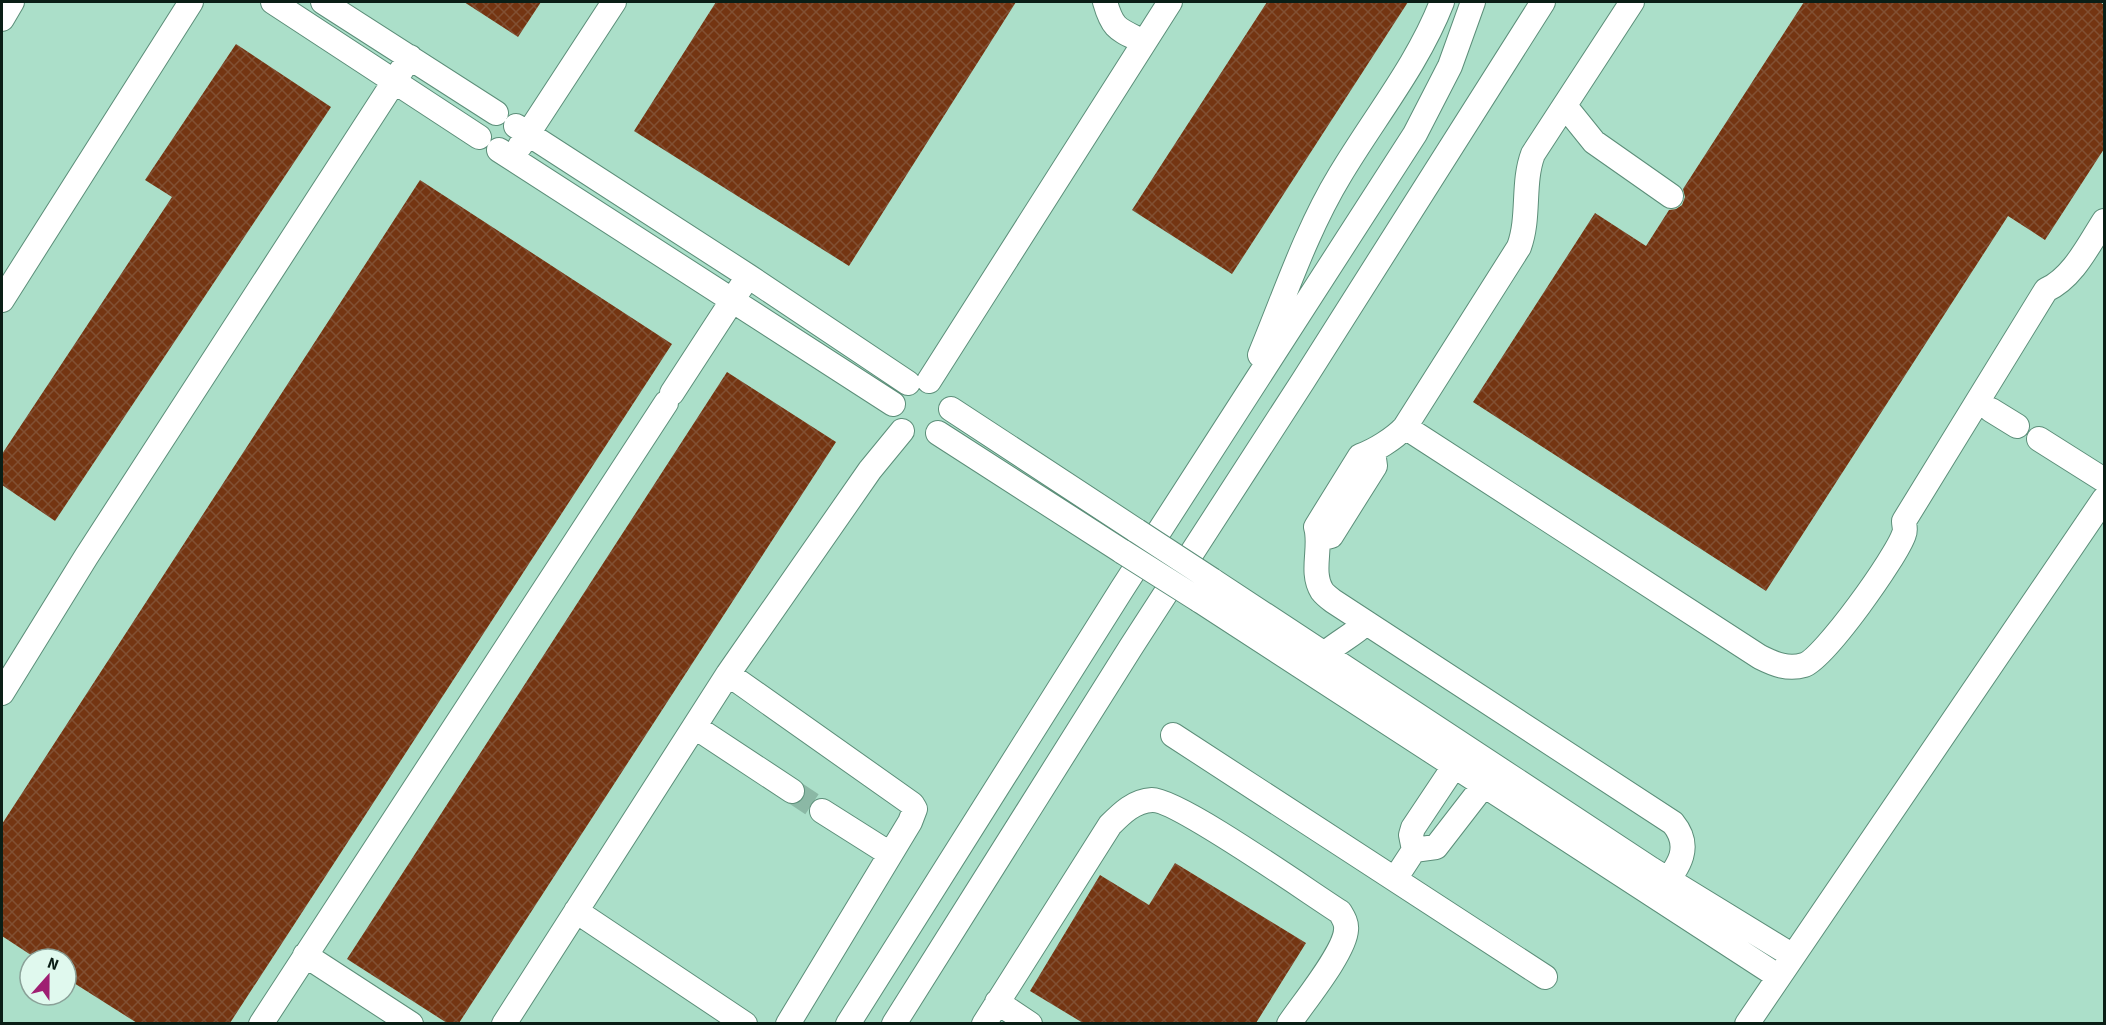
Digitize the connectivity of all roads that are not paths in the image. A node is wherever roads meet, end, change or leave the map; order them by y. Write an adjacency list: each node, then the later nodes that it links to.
1 (12, 2): 12 (street)
2 (191, 2): 23 (street)
3 (323, 2): 14 (street)
4 (614, 2): 17 (street)
5 (1105, 2): 13 (street)
6 (1170, 2): 13 (street)
7 (1442, 2): 27 (street)
8 (1473, 2): 27 (street)
9 (1543, 2): 51 (street)
10 (1632, 2): 16 (street)
11 (282, 4): 15 (street)
12 (2, 19)
13 (1144, 42): 25 (street)
14 (410, 57): 15 (street); 17 (street)
15 (394, 82): 18 (street); 41 (street)
16 (1565, 106): 19 (street); 31 (street)
17 (513, 124): 18 (street); 21 (street)
18 (497, 148): 24 (street)
19 (1671, 196)
20 (2104, 221): 22 (street)
21 (748, 276): 24 (street); 25 (street)
22 (2058, 285): 29 (street); 37 (street)
23 (2, 300)
24 (732, 301): 26 (street); 55 (street)
25 (918, 382): 26 (street); 28 (street)
26 (892, 404): 32 (street)
27 (1240, 405): 48 (street)
28 (951, 409): 33 (street); 39 (street, bridge)
29 (1991, 410): 30 (street); 37 (street)
30 (2017, 426)
31 (1405, 427): 37 (street); 38 (street)
32 (902, 431): 33 (street); 40 (street)
33 (938, 433): 39 (street, bridge)
34 (2039, 440): 35 (street)
35 (2104, 480)
36 (2104, 499): 56 (street)
37 (1905, 532)
38 (1366, 623): 39 (street); 53 (street)
39 (1317, 662): 44 (street)
40 (728, 674): 42 (street); 50 (street)
41 (2, 693)
42 (695, 727): 46 (street); 54 (street)
43 (1173, 735): 52 (street)
44 (1461, 757): 45 (street); 49 (street)
45 (1491, 776): 49 (street); 53 (street)
46 (792, 791)
47 (822, 811): 50 (street)
48 (962, 843): 51 (street); 65 (street)
49 (1414, 850): 52 (street)
50 (890, 854): 64 (street)
51 (995, 863): 66 (street)
52 (1395, 879): 57 (street)
53 (1662, 888): 56 (street); 58 (street)
54 (576, 911): 62 (street); 63 (street)
55 (305, 955): 60 (street); 61 (street)
56 (1793, 956): 58 (street)
57 (1545, 976)
58 (1779, 976): 70 (street)
59 (997, 1002): 67 (street); 68 (street); 69 (street)
60 (261, 1023)
61 (411, 1023)
62 (504, 1023)
63 (745, 1023)
64 (788, 1023)
65 (848, 1023)
66 (894, 1023)
67 (984, 1023)
68 (1030, 1023)
69 (1289, 1023)
70 (1748, 1023)

